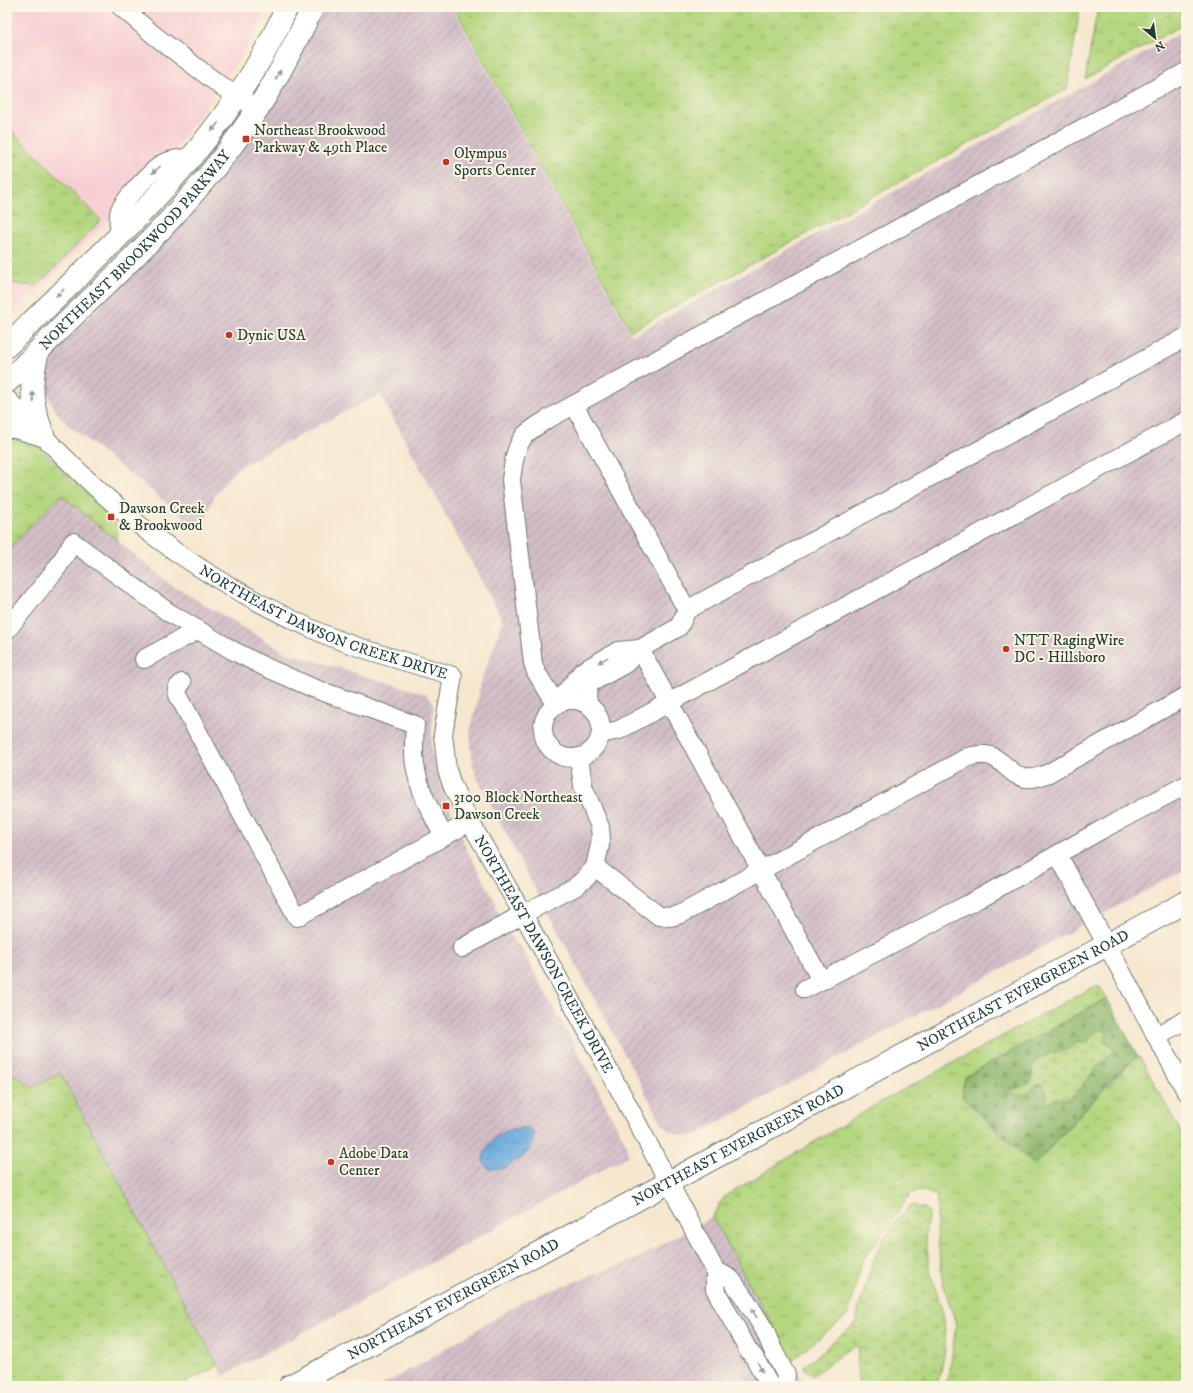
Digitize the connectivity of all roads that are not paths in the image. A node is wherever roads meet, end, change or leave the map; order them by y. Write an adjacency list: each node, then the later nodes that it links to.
1 (121, 7): 5 (street)
2 (287, 7): 5 (main road, NORTHEAST BROOKWOOD PARKWAY)
3 (313, 7): 6 (main road, NORTHEAST BROOKWOOD PARKWAY, one-way to 3)
4 (1186, 72): 14 (street)
5 (238, 96): 6 (street); 7 (main road, NORTHEAST BROOKWOOD PARKWAY, one-way to 7)
6 (258, 109): 11 (main road, NORTHEAST BROOKWOOD PARKWAY)
7 (29, 324): 8 (main road); 10 (main road, NORTHEAST BROOKWOOD PARKWAY)
8 (7, 334)
9 (1186, 337): 18 (street)
10 (7, 346)
11 (38, 350): 12 (main road, NORTHEAST BROOKWOOD PARKWAY); 17 (main road, one-way to 11)
12 (7, 382)
13 (7, 400): 17 (street, NORTHEAST DAWSON CREEK DRIVE)
14 (574, 405): 18 (street); 26 (street)
15 (1186, 421): 25 (street)
16 (7, 426): 17 (main road)
17 (43, 435): 31 (street, NORTHEAST DAWSON CREEK DRIVE)
18 (687, 610): 21 (street)
19 (7, 630): 20 (street)
20 (198, 630): 22 (street); 32 (street)
21 (640, 649): 25 (street); 26 (street, one-way to 26); 27 (street)
22 (144, 659)
23 (182, 683): 32 (street)
24 (1186, 696): 35 (street)
25 (669, 703): 28 (street); 35 (street)
26 (556, 704): 27 (street); 29 (street)
27 (588, 704): 28 (street)
28 (601, 734): 29 (street)
29 (579, 757): 34 (street)
30 (1186, 785): 33 (street)
31 (470, 822): 32 (street); 37 (street, NORTHEAST DAWSON CREEK DRIVE)
32 (444, 837)
33 (1058, 855): 38 (street); 40 (street)
34 (595, 867): 35 (street); 37 (street)
35 (762, 871): 40 (street)
36 (1186, 902): 38 (main road, NORTHEAST EVERGREEN ROAD)
37 (523, 914): 39 (street); 45 (street, NORTHEAST DAWSON CREEK DRIVE)
38 (1106, 945): 43 (street); 45 (main road, NORTHEAST EVERGREEN ROAD)
39 (462, 948)
40 (821, 980): 41 (street)
41 (805, 989)
42 (1186, 1020): 43 (street)
43 (1156, 1036): 44 (street)
44 (1186, 1091)
45 (669, 1182): 46 (street, NORTHEAST DAWSON CREEK DRIVE); 49 (main road, NORTHEAST EVERGREEN ROAD)
46 (715, 1270): 47 (street, one-way to 46); 48 (street)
47 (768, 1339): 48 (street); 51 (street)
48 (748, 1350): 50 (street, one-way to 50)
49 (290, 1386)
50 (770, 1386)
51 (785, 1386)

